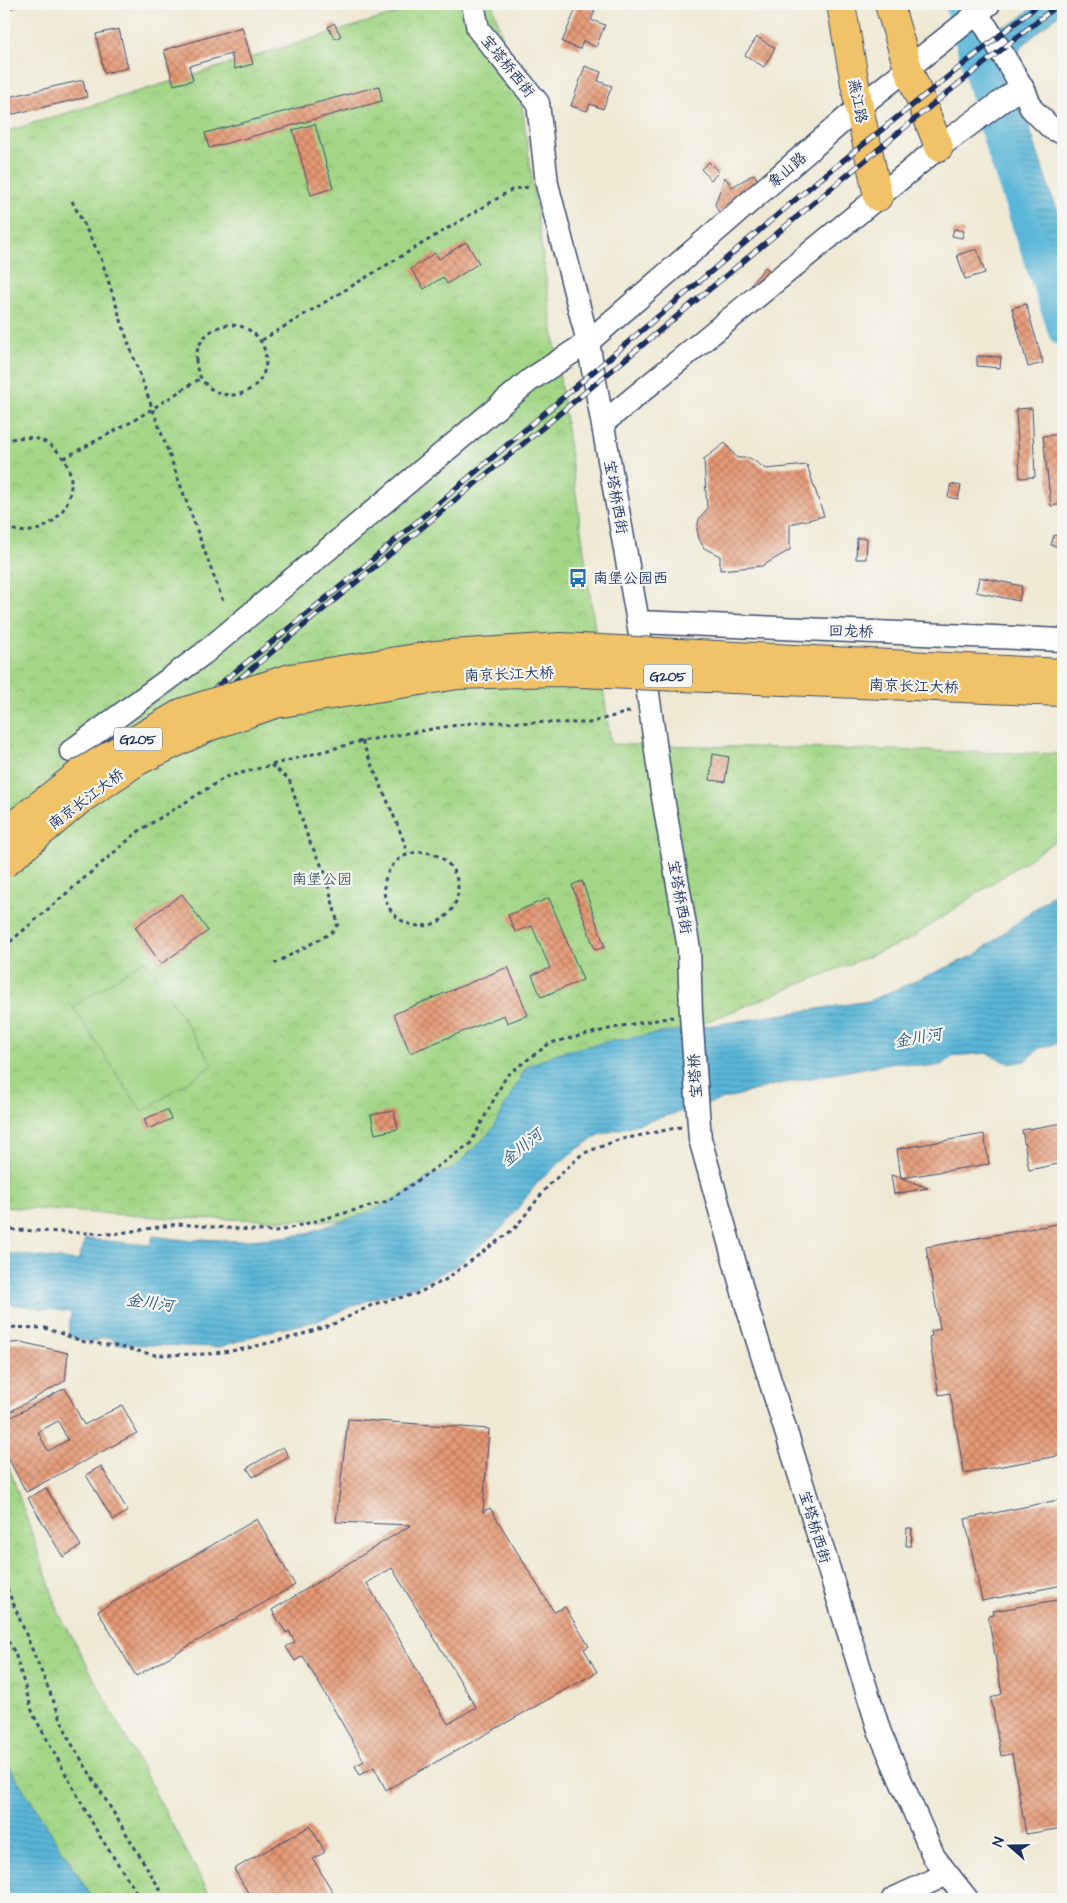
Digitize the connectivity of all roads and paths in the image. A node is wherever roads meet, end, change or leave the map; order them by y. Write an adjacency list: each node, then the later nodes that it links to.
1 (473, 4): 10 (street, 宝塔桥西街)
2 (841, 4): 7 (main road, 燕江路)
3 (889, 4): 5 (main road)
4 (983, 9): 5 (street, 象山路); 6 (street)
5 (912, 65): 7 (street, 象山路); 9 (main road)
6 (1021, 87): 8 (street); 9 (street)
7 (859, 107): 11 (main road, 燕江路); 14 (street, 象山路)
8 (1063, 133)
9 (940, 146): 11 (street)
10 (547, 184): 13 (path); 14 (street, 宝塔桥西街)
11 (878, 197): 17 (street)
12 (72, 201): 16 (path)
13 (262, 340): 15 (path); 15 (path)
14 (588, 342): 17 (street, 宝塔桥西街); 28 (street, 象山路)
15 (201, 378): 16 (path)
16 (152, 409): 19 (path); 21 (path)
17 (603, 423): 22 (street, 宝塔桥西街)
18 (4, 443): 19 (path)
19 (64, 458): 20 (path)
20 (4, 526)
21 (224, 604)
22 (638, 622): 23 (street, 回龙桥); 35 (street, 宝塔桥西街)
23 (1063, 640)
24 (1063, 672): 30 (main road, 南京长江大桥 / G205, bridge)
25 (1063, 692): 32 (main road, 南京长江大桥 / G205, bridge)
26 (638, 709): 27 (path)
27 (362, 741): 29 (path); 31 (path)
28 (71, 751)
29 (271, 765): 33 (path); 34 (path)
30 (4, 833)
31 (408, 853): 31 (path)
32 (4, 864)
33 (4, 947)
34 (272, 965)
35 (691, 1014): 36 (street, 宝塔桥); 37 (path)
36 (693, 1133): 38 (path); 41 (street, 宝塔桥西街)
37 (4, 1227)
38 (4, 1327)
39 (4, 1581): 43 (path)
40 (4, 1634): 42 (path)
41 (947, 1874): 44 (street); 45 (street, 宝塔桥西街)
42 (140, 1899)
43 (166, 1899)
44 (893, 1899)
45 (967, 1899)

